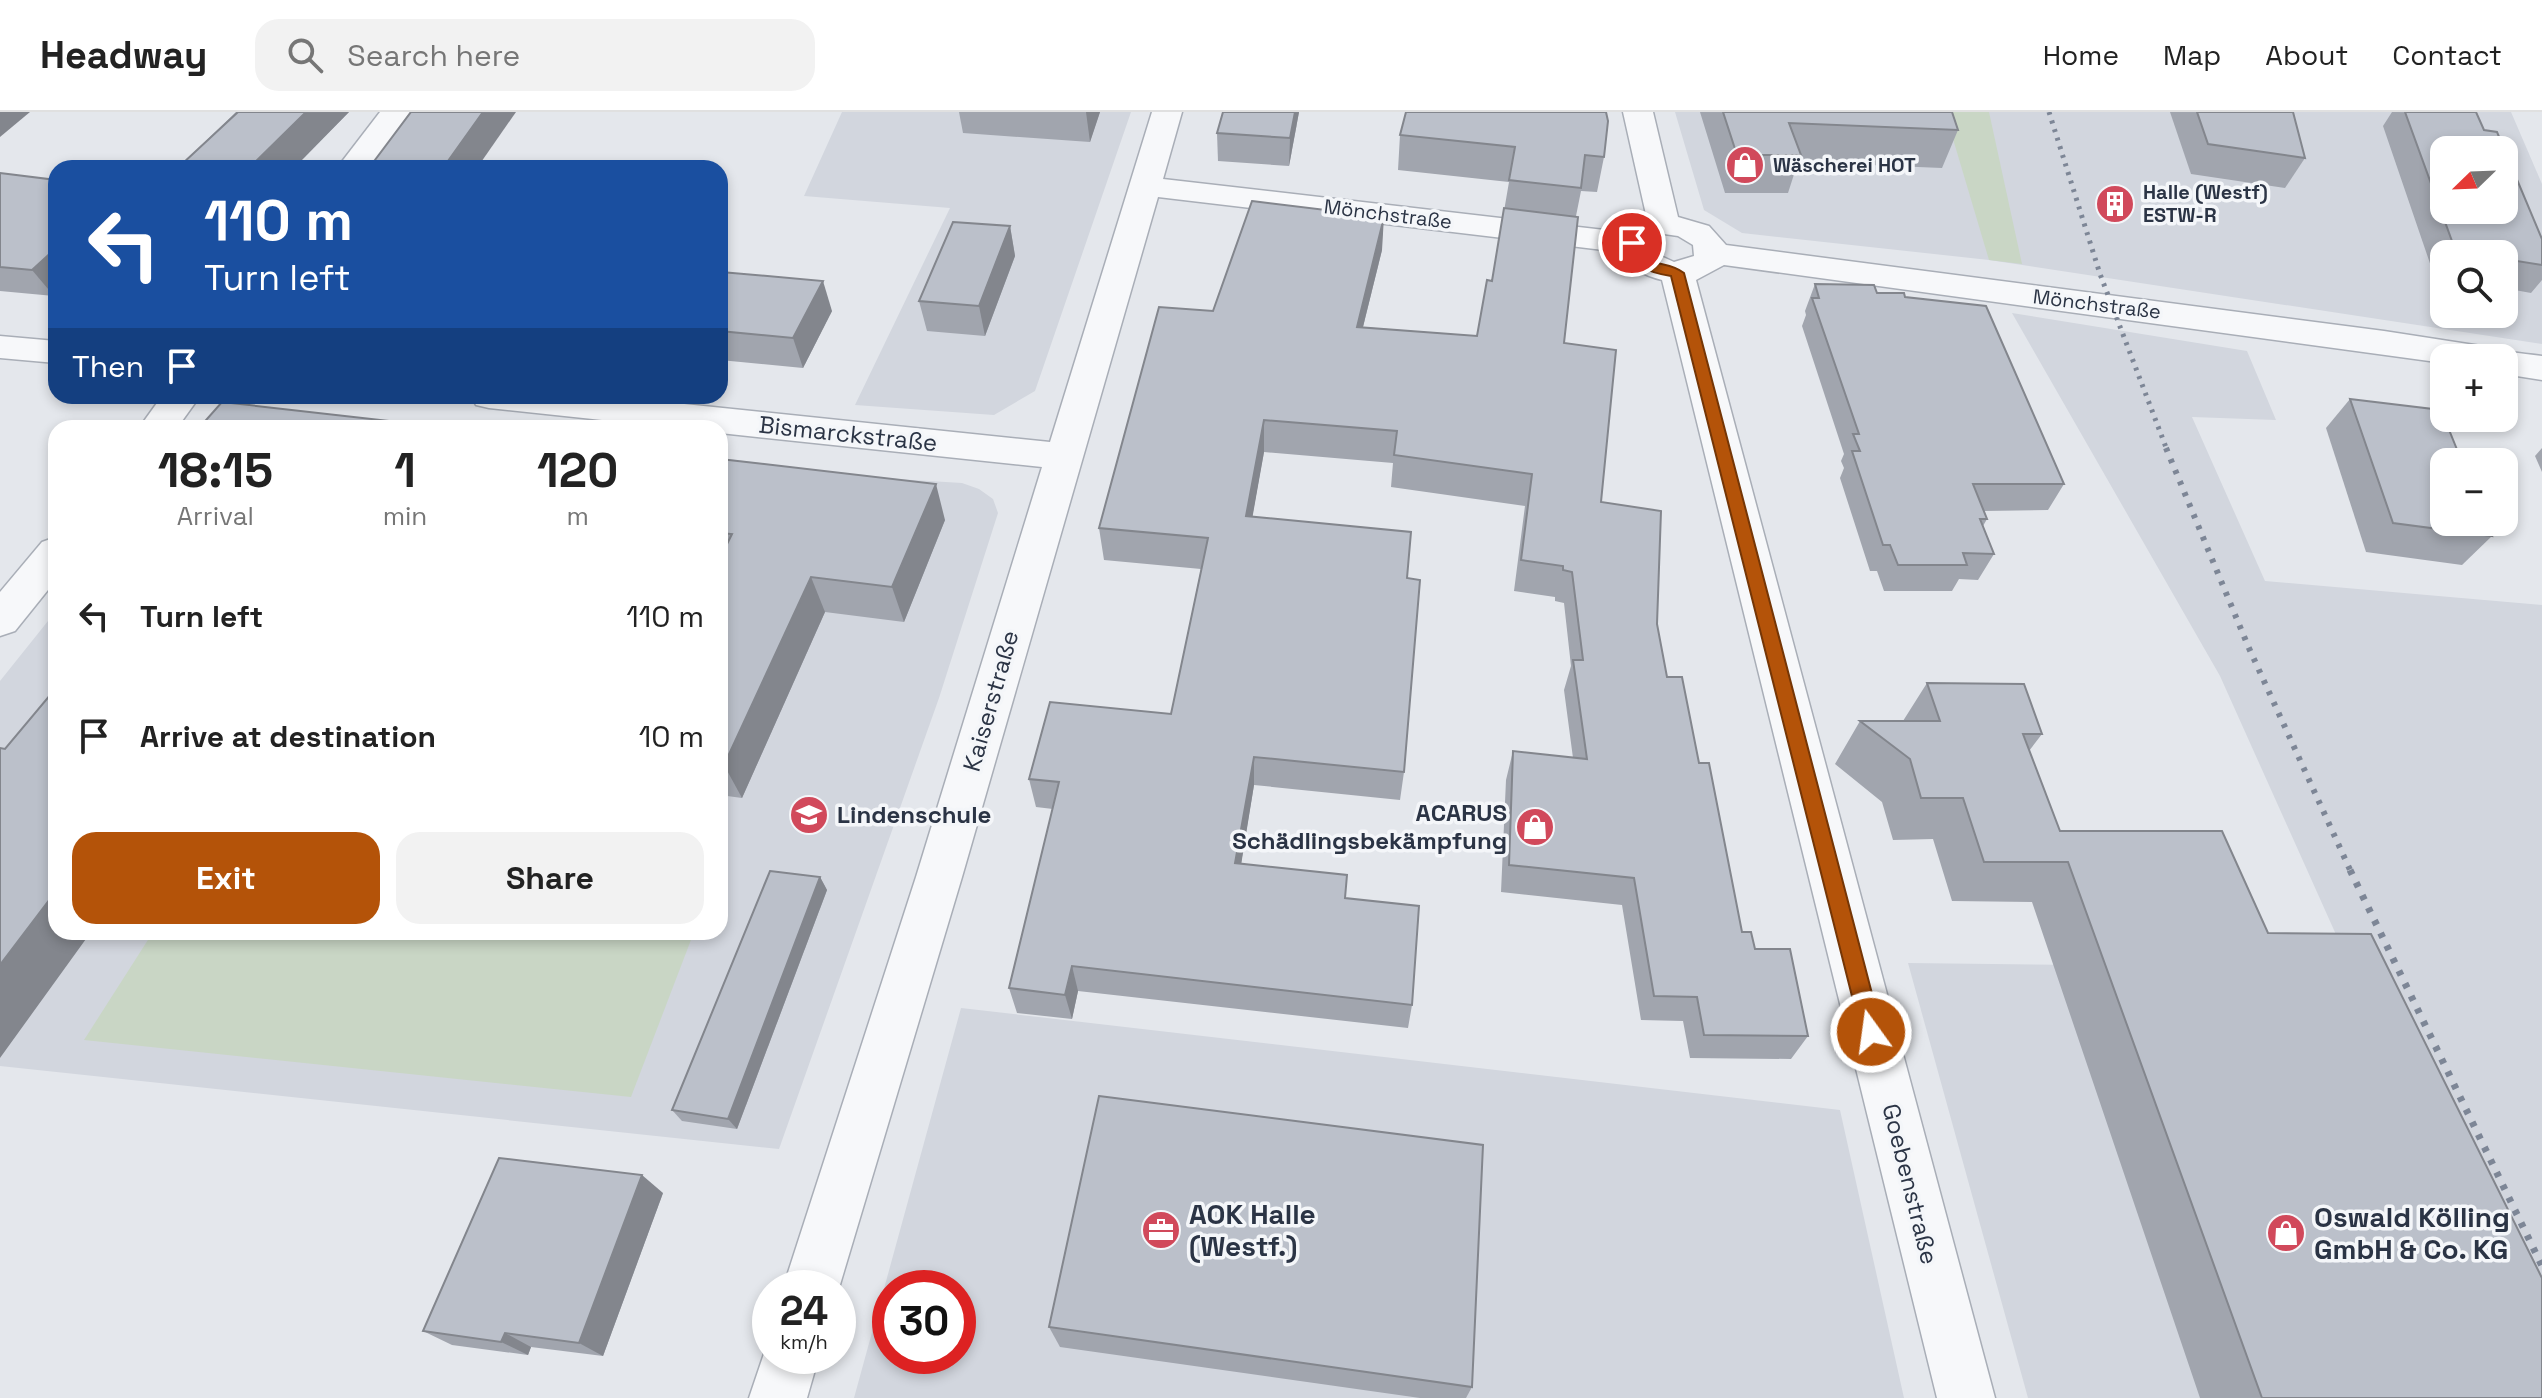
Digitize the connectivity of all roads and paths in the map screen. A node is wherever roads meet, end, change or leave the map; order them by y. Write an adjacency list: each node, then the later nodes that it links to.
1 (395, 112): 4 (street)
2 (1167, 112): 5 (street, Kaiserstraße)
3 (1638, 112): 6 (street)
4 (359, 160)
5 (1145, 186): 7 (street, Mönchstraße); 19 (street, Kaiserstraße)
6 (1664, 224): 7 (street); 8 (street)
7 (1632, 243): 8 (street, Mönchstraße)
8 (1695, 263): 10 (street, Mönchstraße); 25 (street, Goebenstraße)
9 (0, 347): 11 (street)
10 (2430, 350)
11 (48, 351)
12 (2518, 364): 13 (street)
13 (2542, 368)
14 (176, 404): 16 (street)
15 (566, 404): 17 (street, Bismarckstraße)
16 (163, 420)
17 (719, 420)
18 (728, 421): 19 (street, Bismarckstraße)
19 (1064, 456): 22 (street, Kaiserstraße)
20 (48, 562): 21 (street)
21 (0, 620)
22 (817, 1270)
23 (785, 1374): 24 (street)
24 (778, 1398)
25 (1966, 1398)

